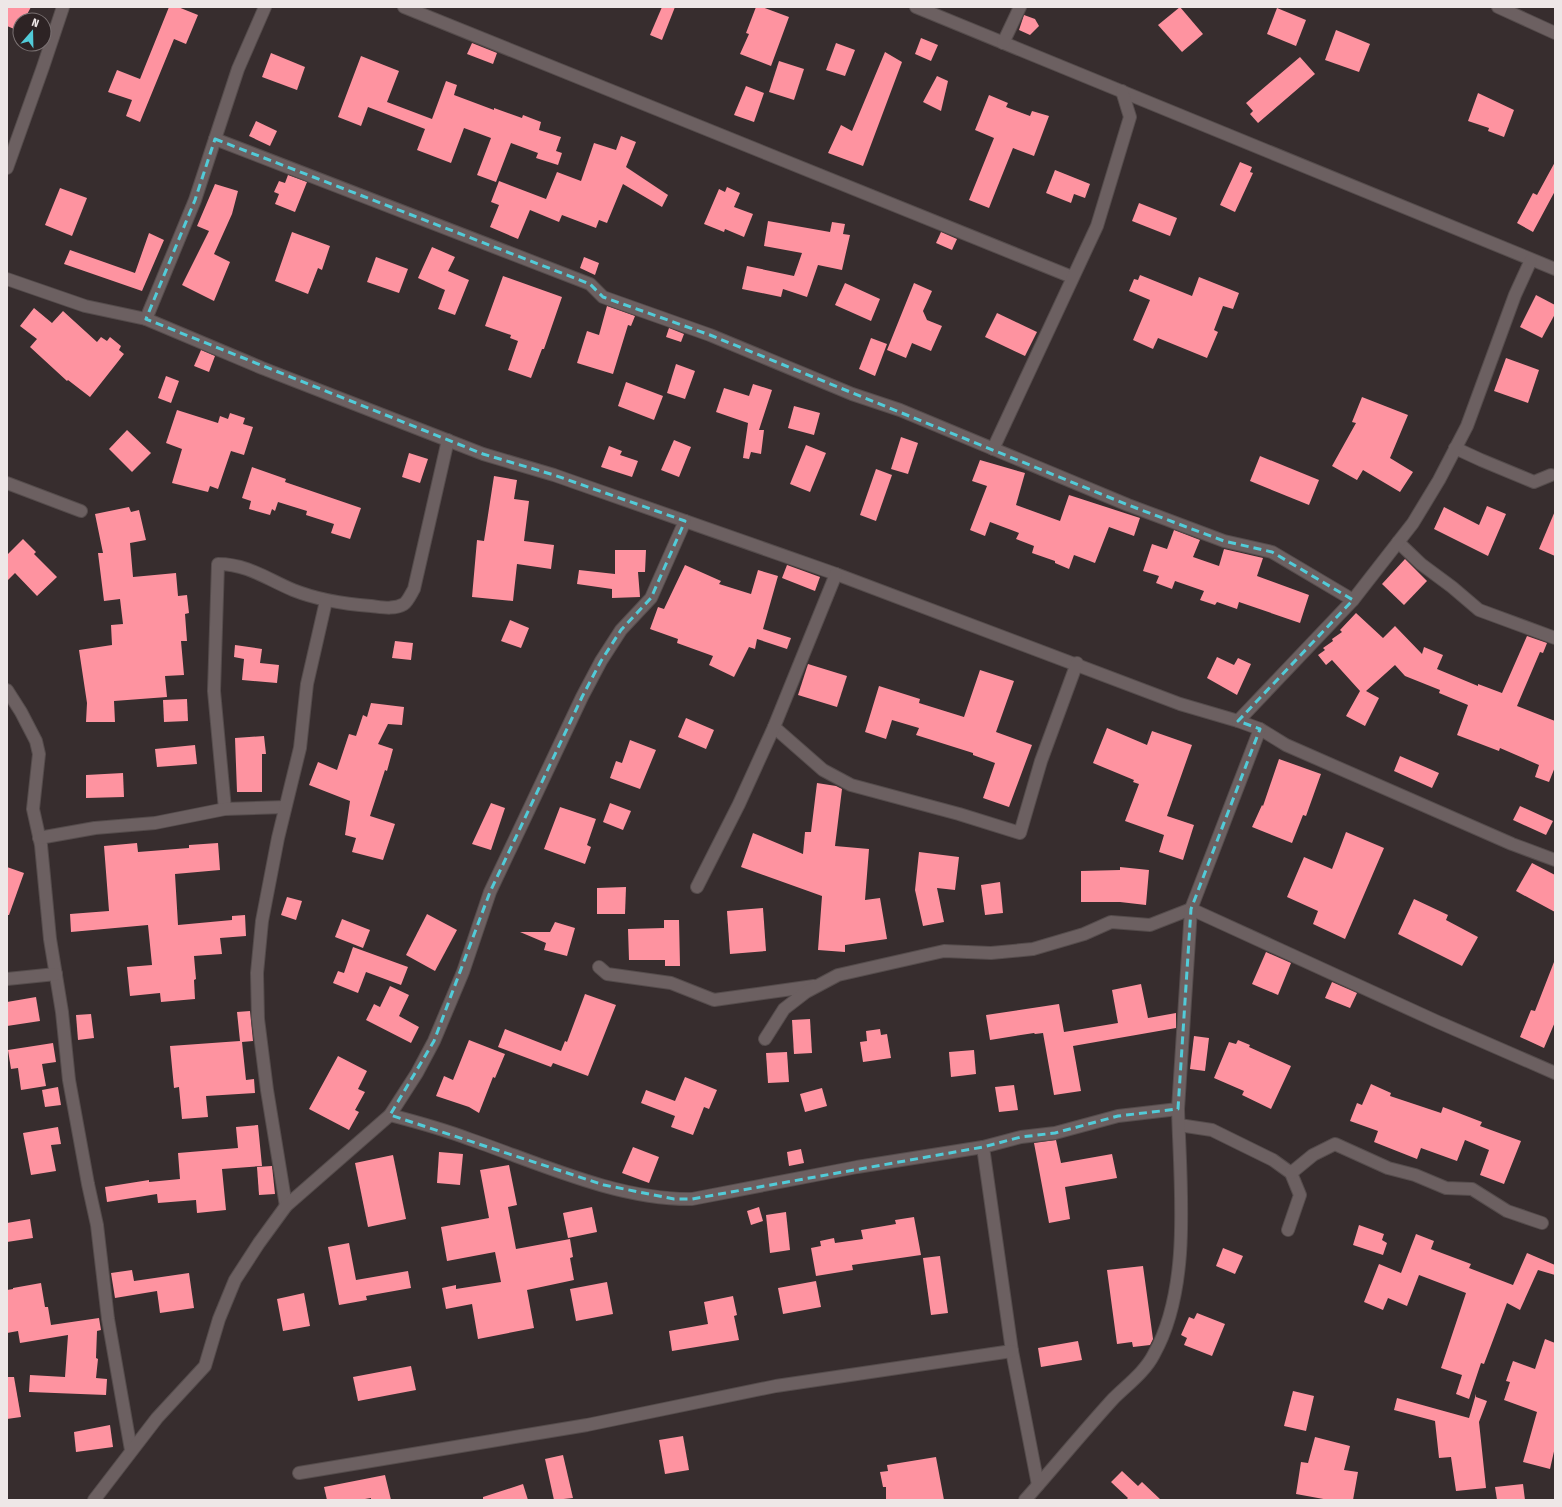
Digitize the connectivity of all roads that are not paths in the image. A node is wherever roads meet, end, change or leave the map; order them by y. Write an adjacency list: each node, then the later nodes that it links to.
1 (62, 7): 11 (street)
2 (265, 7): 10 (street)
3 (404, 7): 14 (street)
4 (916, 7): 8 (street)
5 (1020, 7): 8 (street)
6 (1498, 7): 7 (street)
7 (1555, 33)
8 (1003, 43): 9 (street)
9 (1122, 91): 12 (street); 14 (street)
10 (215, 139): 16 (street); 19 (street)
11 (7, 168)
12 (1531, 260): 13 (street); 18 (street)
13 (1555, 269)
14 (1072, 276): 19 (street)
15 (7, 279): 16 (street)
16 (146, 319): 17 (street)
17 (448, 440): 23 (street); 27 (street)
18 (1455, 448): 20 (street); 24 (street)
19 (993, 449): 26 (street)
20 (1551, 475)
21 (7, 483): 22 (street)
22 (81, 511)
23 (685, 520): 25 (street); 47 (street)
24 (1398, 542): 26 (street); 28 (street)
25 (836, 574): 29 (street); 32 (street)
26 (1353, 600): 31 (street)
27 (326, 601): 34 (street); 35 (street)
28 (1555, 638)
29 (1077, 663): 31 (street); 32 (street)
30 (7, 690): 36 (street)
31 (1238, 721): 33 (street)
32 (774, 727): 38 (street)
33 (1260, 729): 37 (street); 39 (street)
34 (285, 807): 35 (street); 51 (street)
35 (225, 809): 36 (street)
36 (39, 838): 41 (street)
37 (1554, 859)
38 (697, 886)
39 (1191, 909): 43 (street); 45 (street); 46 (street)
40 (599, 967): 43 (street)
41 (56, 974): 42 (street); 55 (street)
42 (7, 979)
43 (819, 985): 44 (street)
44 (765, 1039)
45 (1555, 1073)
46 (1178, 1109): 48 (street); 49 (street)
47 (390, 1115): 49 (street); 51 (street)
48 (1179, 1125): 50 (street); 57 (street)
49 (983, 1147): 54 (street)
50 (1291, 1173): 52 (street); 53 (street)
51 (286, 1206): 55 (street)
52 (1542, 1223)
53 (1288, 1230)
54 (1012, 1351): 56 (street); 57 (street)
55 (131, 1450): 58 (street)
56 (299, 1472)
57 (1038, 1485): 59 (street)
58 (94, 1500)
59 (1026, 1500)

